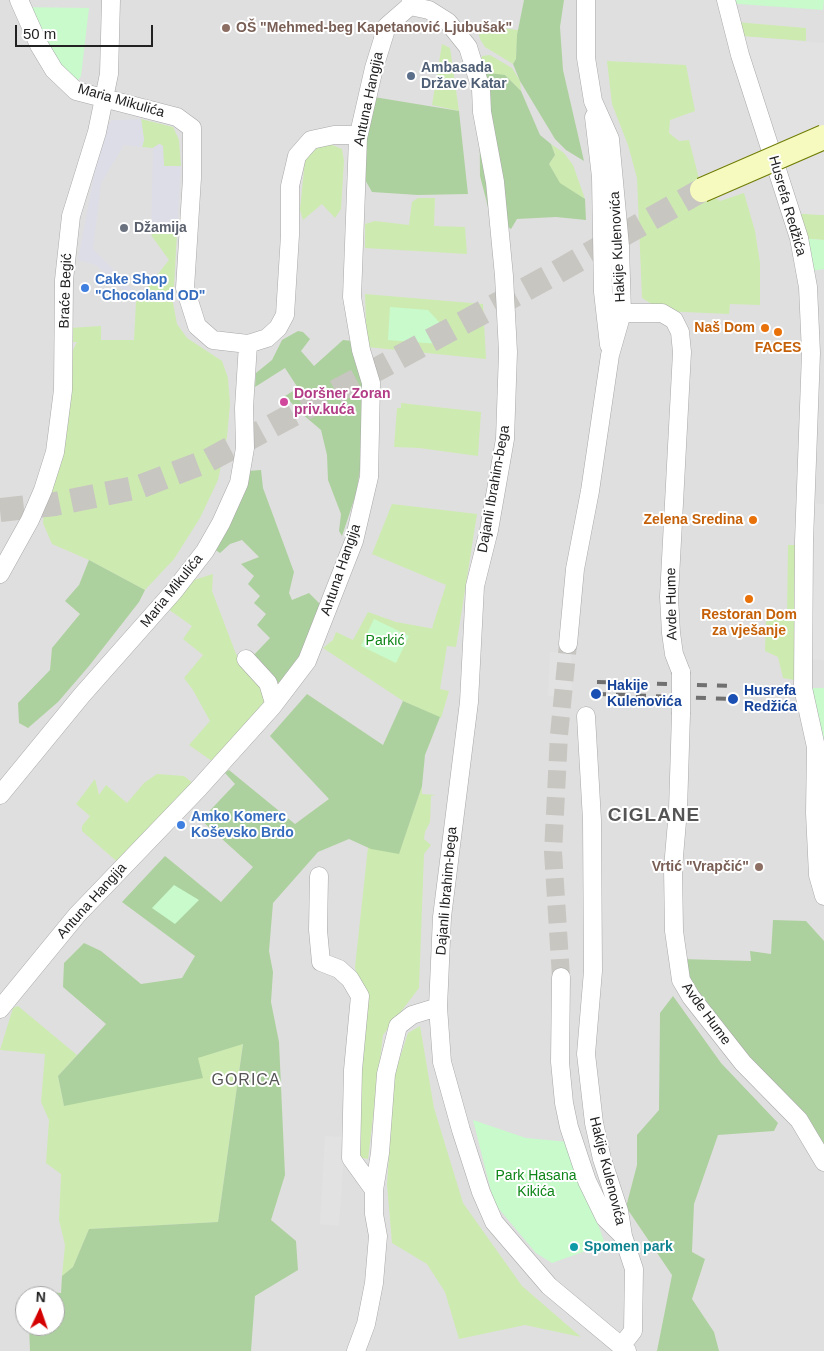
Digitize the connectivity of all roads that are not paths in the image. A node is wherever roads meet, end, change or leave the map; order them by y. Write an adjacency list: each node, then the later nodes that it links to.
1 (19, 0): 6 (street, Maria Mikulića)
2 (111, 0): 6 (street, Braće Begić)
3 (586, 0): 7 (street, Hakije Kulenovića)
4 (726, 0): 21 (street, Husrefa Redžića)
5 (410, 3): 9 (street, Antuna Hangija); 23 (street, Dajanli Ibrahim-bega)
6 (104, 99): 12 (street, Maria Mikulića); 14 (street, Braće Begić)
7 (592, 101): 11 (street, Hakije Kulenovića); 13 (street)
8 (824, 137): 10 (main road, bridge)
9 (358, 138): 12 (street, Maria Mikulića); 17 (street, Antuna Hangija)
10 (702, 190)
11 (622, 313): 13 (street, Hakije Kulenovića); 25 (street, Avde Hume, bridge)
12 (248, 344): 19 (street, Maria Mikulića)
13 (610, 355): 15 (street, Hakije Kulenovića)
14 (0, 574)
15 (568, 644)
16 (246, 659): 17 (street)
17 (274, 703): 24 (street, Antuna Hangija)
18 (586, 716): 27 (street, Hakije Kulenovića)
19 (0, 795)
20 (319, 876): 26 (street)
21 (824, 896)
22 (561, 977): 27 (street, Hakije Kulenovića)
23 (438, 1007): 26 (street); 28 (street, Dajanli Ibrahim-bega)
24 (0, 1009)
25 (824, 1162)
26 (374, 1190): 29 (street)
27 (623, 1236): 28 (street, Hakije Kulenovića)
28 (625, 1348)
29 (356, 1351)

